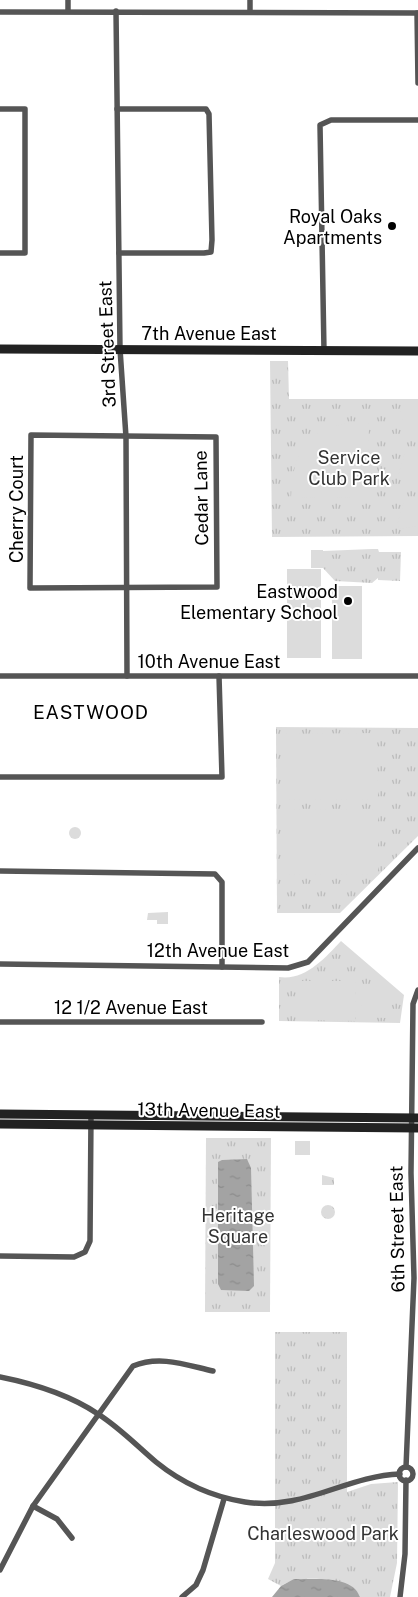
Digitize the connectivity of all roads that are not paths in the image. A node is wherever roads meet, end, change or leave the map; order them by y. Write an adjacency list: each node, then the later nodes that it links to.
1 (68, 0): 3 (street)
2 (250, 0): 6 (street)
3 (68, 11): 4 (street); 5 (street)
4 (116, 11): 6 (street); 10 (street, 3rd Street East)
5 (0, 12)
6 (250, 12): 7 (street)
7 (417, 13): 8 (street)
8 (418, 83)
9 (0, 109): 12 (street)
10 (117, 109): 13 (street, 3rd Street East); 13 (street)
11 (418, 120): 16 (street)
12 (0, 253)
13 (119, 253): 15 (street, 3rd Street East)
14 (0, 349): 15 (main road, 7th Avenue East)
15 (120, 349): 16 (main road, 7th Avenue East); 18 (street, 3rd Street East)
16 (324, 351): 17 (main road, 7th Avenue East)
17 (418, 351)
18 (126, 437): 19 (street, 3rd Street East); 19 (street, Cedar Lane); 19 (street, Cherry Court)
19 (126, 588): 21 (street, 3rd Street East)
20 (0, 676): 21 (street, 10th Avenue East)
21 (126, 676): 22 (street, 10th Avenue East)
22 (219, 676): 23 (street, 10th Avenue East); 24 (street)
23 (418, 676)
24 (0, 777)
25 (418, 848): 28 (street, 12th Avenue East)
26 (0, 871): 28 (street)
27 (0, 964): 28 (street, 12th Avenue East)
28 (222, 967)
29 (418, 990): 32 (street, 6th Street East)
30 (0, 1022): 31 (street, 12 1/2 Avenue East)
31 (262, 1022)
32 (415, 1046): 35 (street, 6th Street East)
33 (0, 1114): 34 (main road, 13th Avenue East)
34 (91, 1115): 35 (main road, 13th Avenue East); 37 (street)
35 (415, 1118): 38 (street, 6th Street East)
36 (0, 1124): 37 (main road, 13th Avenue East)
37 (90, 1125): 38 (main road, 13th Avenue East); 41 (street)
38 (415, 1128): 39 (street, 6th Street East)
39 (411, 1192): 40 (street); 42 (street, 6th Street East)
40 (418, 1192)
41 (0, 1256)
42 (416, 1278): 46 (street, 6th Street East)
43 (213, 1371): 45 (street)
44 (0, 1377): 45 (street)
45 (98, 1414): 50 (street); 51 (street)
46 (406, 1467): 47 (street); 48 (street)
47 (400, 1474): 49 (street); 50 (street)
48 (415, 1474): 49 (street)
49 (406, 1480): 55 (street)
50 (224, 1498): 54 (street)
51 (34, 1506): 52 (street); 53 (street)
52 (72, 1538)
53 (0, 1570)
54 (182, 1597)
55 (400, 1597)

